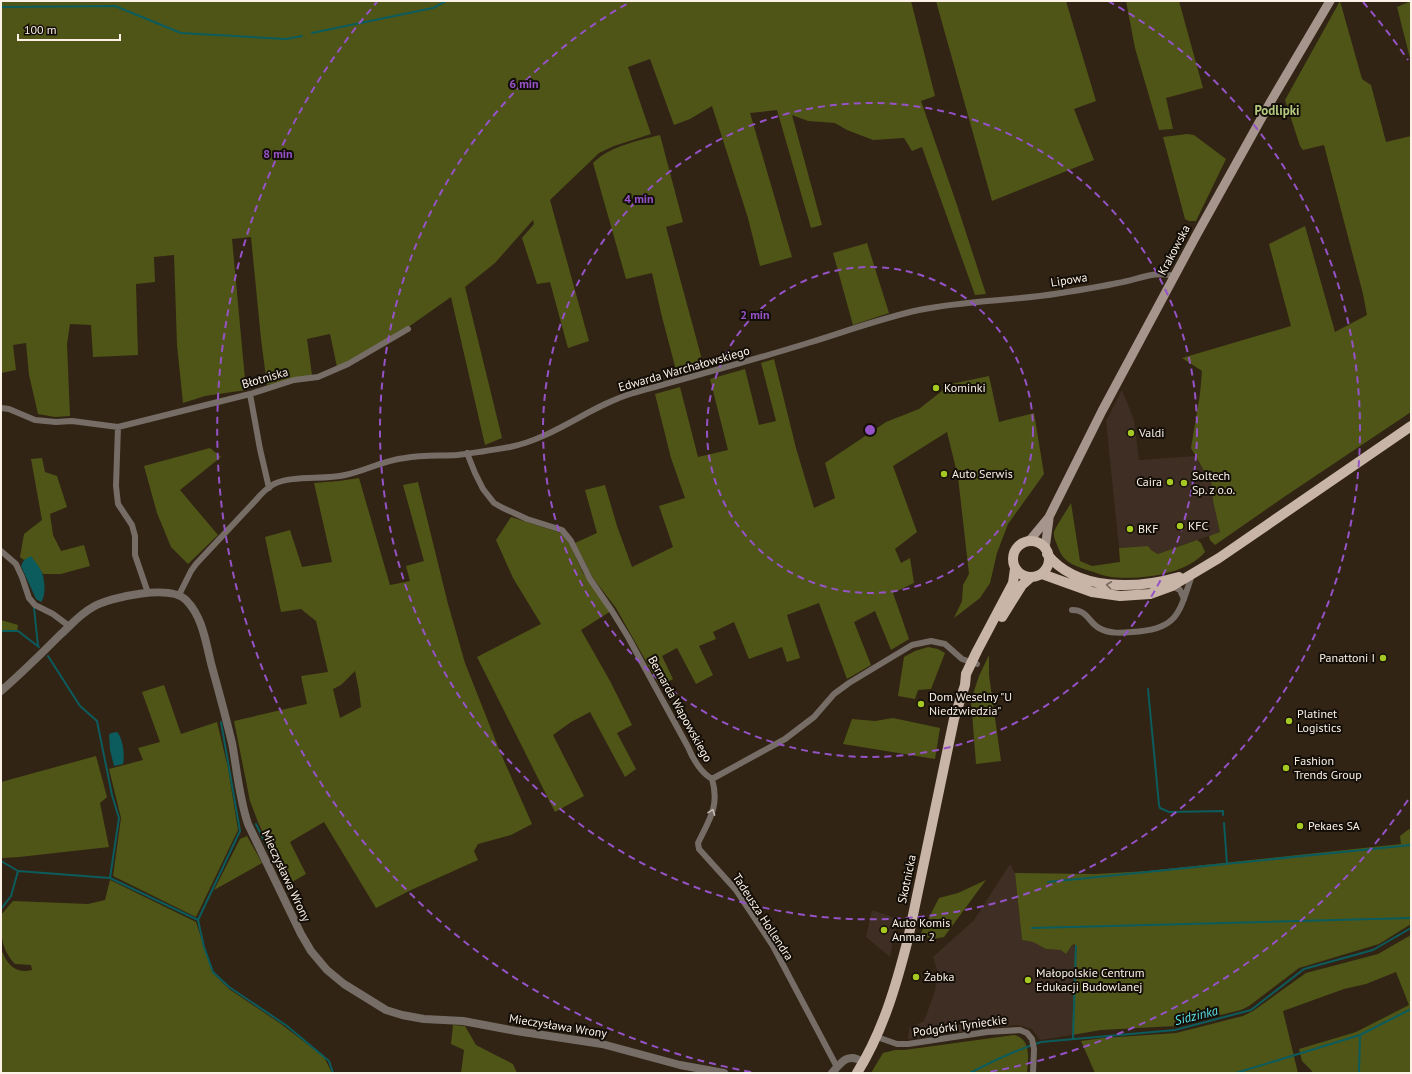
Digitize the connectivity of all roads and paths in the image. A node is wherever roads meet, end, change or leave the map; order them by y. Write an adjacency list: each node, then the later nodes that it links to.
1 (1330, 1): 2 (main road, Krakowska)
2 (1174, 276): 3 (street, Lipowa); 11 (main road, Krakowska)
3 (966, 303): 9 (street, Edwarda Warchałowskiego)
4 (408, 329): 5 (street, Błotniska)
5 (250, 394): 8 (street, Błotniska); 10 (street)
6 (1, 408): 8 (street, Błotniska)
7 (1411, 426): 16 (main road)
8 (118, 427): 20 (street)
9 (467, 453): 10 (street, Edwarda Warchałowskiego); 27 (street, Bernarda Wapowskiego)
10 (269, 488): 21 (street, Edwarda Warchałowskiego)
11 (1049, 517): 12 (main road, Krakowska); 14 (main road, Krakowska)
12 (1030, 540): 14 (main road); 15 (main road)
13 (1, 551): 24 (street)
14 (1046, 552): 16 (main road, one-way to 14); 17 (main road)
15 (1015, 569): 18 (main road); 25 (main road, Skotnicka)
16 (1194, 573): 19 (main road); 22 (street)
17 (1042, 574): 18 (main road); 19 (main road)
18 (1030, 578): 25 (main road, Skotnicka)
19 (1172, 586): 22 (street)
20 (148, 593): 21 (street); 24 (street)
21 (179, 595): 31 (street, Mieczysława Wrony)
22 (1184, 599): 23 (street)
23 (1072, 610)
24 (69, 626): 26 (street)
25 (974, 663): 27 (street, Bernarda Wapowskiego); 28 (main road, Skotnicka)
26 (1, 690)
27 (712, 779): 30 (street, Tadeusza Hollendra, one-way to 27)
28 (877, 1037): 29 (main road, Skotnicka); 33 (street, Podgórki Tynieckie)
29 (864, 1063): 30 (street); 32 (main road, Skotnicka)
30 (834, 1070)
31 (724, 1073)
32 (857, 1073)
33 (1033, 1073)

